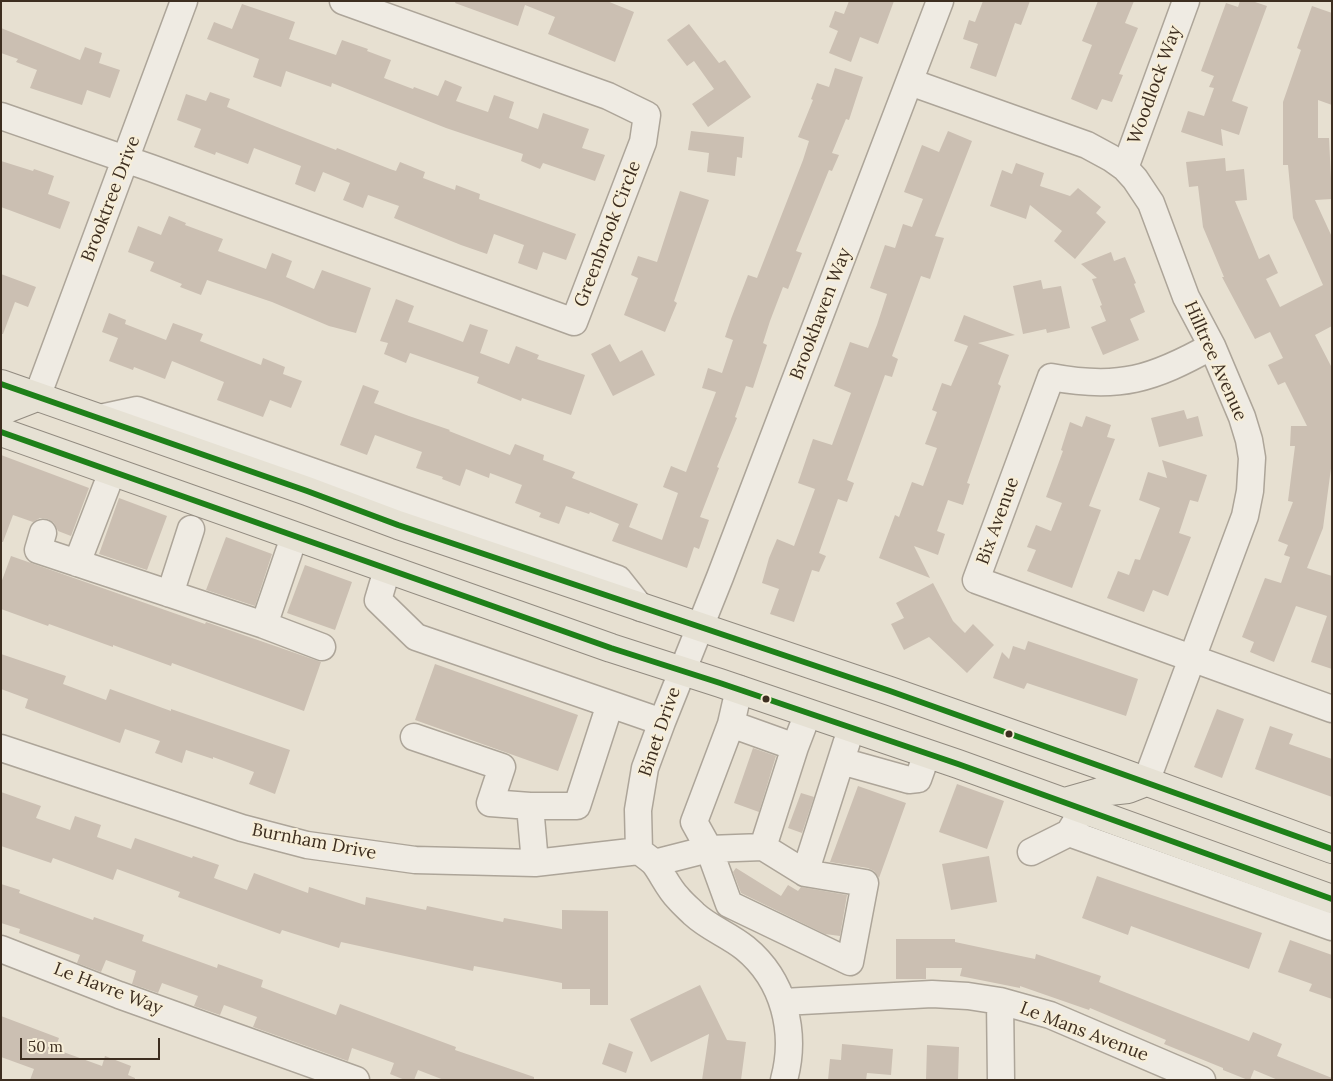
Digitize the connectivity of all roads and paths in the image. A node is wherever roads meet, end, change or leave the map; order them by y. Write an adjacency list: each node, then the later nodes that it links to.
1 (184, 1): 7 (street, Brooktree Drive)
2 (343, 1): 7 (street, Greenbrook Circle)
3 (940, 1): 5 (street, Brookhaven Way)
4 (1186, 1): 8 (street, Woodlock Way)
5 (910, 82): 8 (street, Hilltree Avenue); 22 (street, Brookhaven Way)
6 (1, 116): 7 (street)
7 (126, 160): 11 (street, Brooktree Drive)
8 (1125, 168): 9 (street, Hilltree Avenue)
9 (1212, 346): 24 (street, Hilltree Avenue); 24 (street, Bix Avenue)
10 (1, 384): 11 (main road)
11 (37, 397): 12 (main road); 22 (main road)
12 (1, 411)
13 (1, 432): 14 (main road)
14 (112, 472): 17 (main road); 18 (street)
15 (191, 528): 20 (street)
16 (43, 533): 18 (street)
17 (294, 537): 19 (main road); 21 (street)
18 (77, 563): 20 (street)
19 (387, 570): 25 (main road); 27 (street)
20 (170, 594): 21 (street)
21 (264, 625): 23 (street)
22 (700, 626): 25 (street, Binet Drive); 38 (main road)
23 (322, 647)
24 (1192, 658): 28 (street, Bix Avenue); 38 (street, Hilltree Avenue)
25 (683, 670): 26 (main road); 30 (street, Binet Drive)
26 (740, 689): 29 (main road); 31 (street)
27 (610, 704): 30 (street); 39 (street)
28 (1332, 709)
29 (808, 713): 32 (main road); 34 (street)
30 (662, 722): 45 (street, Binet Drive)
31 (731, 724): 34 (street); 42 (street)
32 (852, 729): 36 (main road); 37 (street)
33 (414, 737): 39 (street)
34 (795, 747): 41 (street)
35 (1, 748): 46 (street, Burnham Drive)
36 (928, 754): 37 (street); 40 (main road)
37 (842, 760): 47 (street)
38 (1146, 782): 40 (main road); 43 (main road)
39 (530, 806): 46 (street)
40 (1070, 820): 44 (street); 48 (main road); 49 (street)
41 (763, 847): 42 (street, Burnham Drive); 47 (street)
42 (708, 849): 45 (street, Burnham Drive); 47 (street)
43 (1332, 849)
44 (1031, 852)
45 (647, 857): 46 (street, Burnham Drive); 52 (street)
46 (535, 863)
47 (806, 873)
48 (1332, 899)
49 (1332, 927)
50 (1, 949): 53 (street, Le Havre Way)
51 (1000, 1001): 52 (street, Le Mans Avenue); 55 (street); 56 (street, Le Mans Avenue)
52 (783, 1002): 54 (street)
53 (356, 1080)
54 (784, 1080)
55 (1000, 1080)
56 (1202, 1080)

